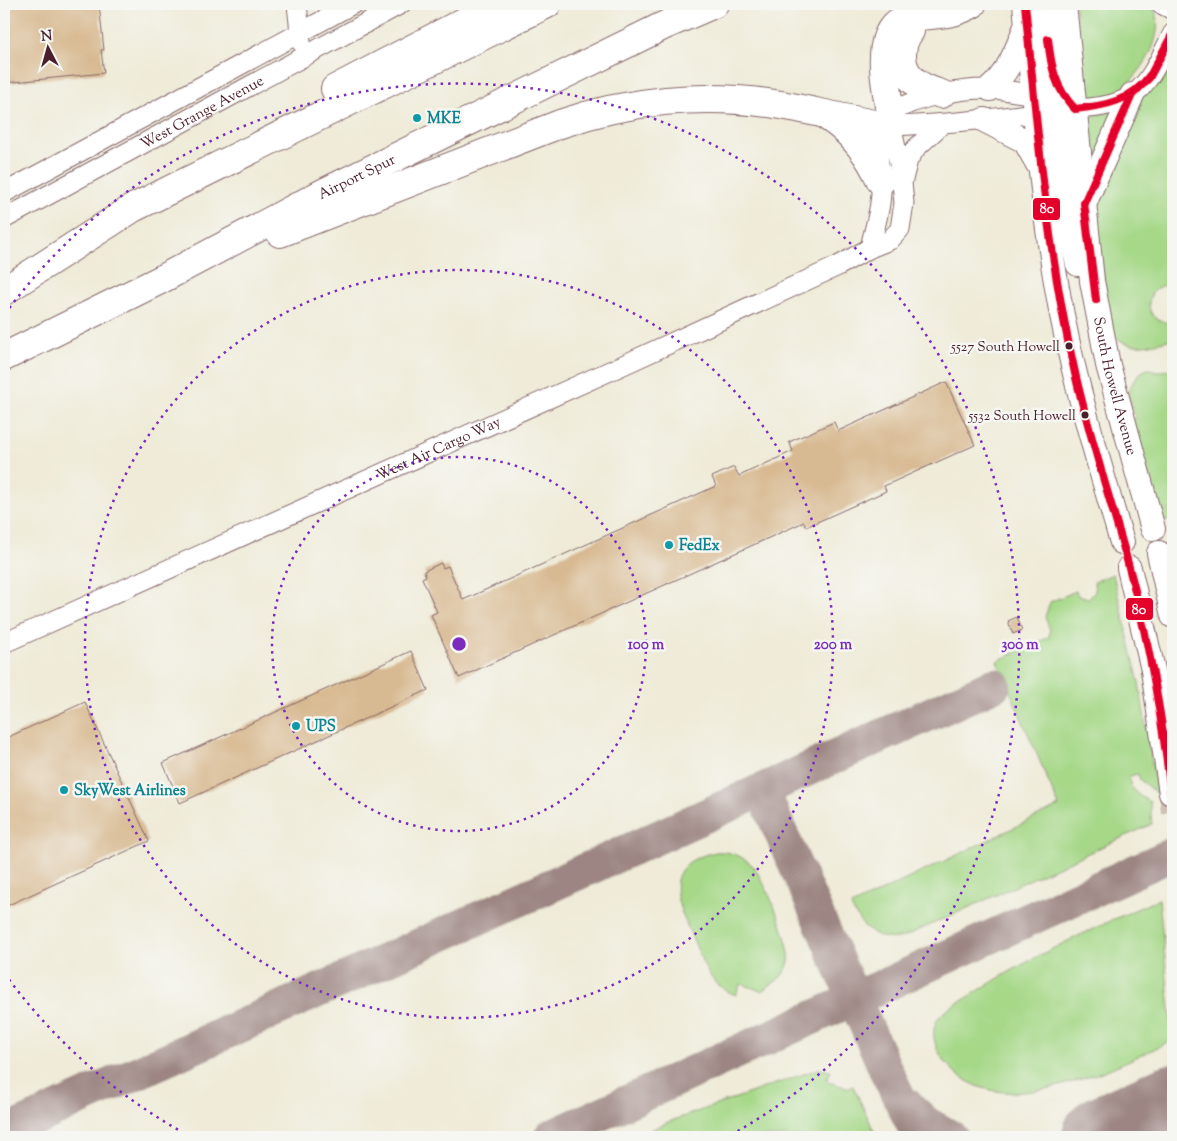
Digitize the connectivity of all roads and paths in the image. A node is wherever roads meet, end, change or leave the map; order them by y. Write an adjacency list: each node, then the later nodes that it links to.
1 (296, 4): 15 (street)
2 (353, 4): 15 (street, West Grange Avenue)
3 (401, 4): 18 (street, West Grange Avenue)
4 (481, 4): 17 (highway)
5 (498, 4): 17 (highway)
6 (547, 4): 33 (highway)
7 (714, 4): 35 (highway, Airport Spur)
8 (972, 4): 14 (highway)
9 (1045, 4): 24 (main road)
10 (1064, 4): 24 (main road, South Howell Avenue)
11 (1161, 4): 12 (street)
12 (1173, 10)
13 (1026, 14): 20 (main road); 24 (main road, South Howell Avenue)
14 (929, 16): 21 (highway); 26 (highway)
15 (300, 32): 18 (street); 19 (street, West Grange Avenue)
16 (1173, 33): 22 (street)
17 (436, 36): 33 (highway)
18 (302, 57): 23 (street, West Grange Avenue)
19 (213, 79): 23 (street); 31 (street, West Grange Avenue)
20 (990, 89): 21 (street); 24 (street)
21 (941, 94): 26 (street)
22 (1132, 95): 24 (street); 32 (main road)
23 (224, 99): 34 (street, West Grange Avenue)
24 (1050, 107): 27 (street); 29 (main road, South Howell Avenue); 32 (main road, South Howell Avenue); 37 (main road)
25 (822, 114): 26 (highway); 30 (highway); 35 (highway)
26 (889, 119): 28 (street); 30 (street)
27 (984, 120): 28 (street); 29 (main road)
28 (941, 125): 30 (street, West Air Cargo Way)
29 (1041, 171): 40 (main road, South Howell Avenue)
30 (892, 182): 44 (street, West Air Cargo Way)
31 (4, 193)
32 (1084, 203): 37 (main road, South Howell Avenue)
33 (133, 208): 36 (highway)
34 (4, 219)
35 (160, 280): 38 (highway, Airport Spur)
36 (4, 291)
37 (1101, 330): 39 (main road, South Howell Avenue)
38 (4, 356)
39 (1153, 529)
40 (1122, 542)
41 (1159, 553): 43 (main road)
42 (1129, 568): 45 (main road)
43 (1173, 616)
44 (4, 643)
45 (1171, 792)

